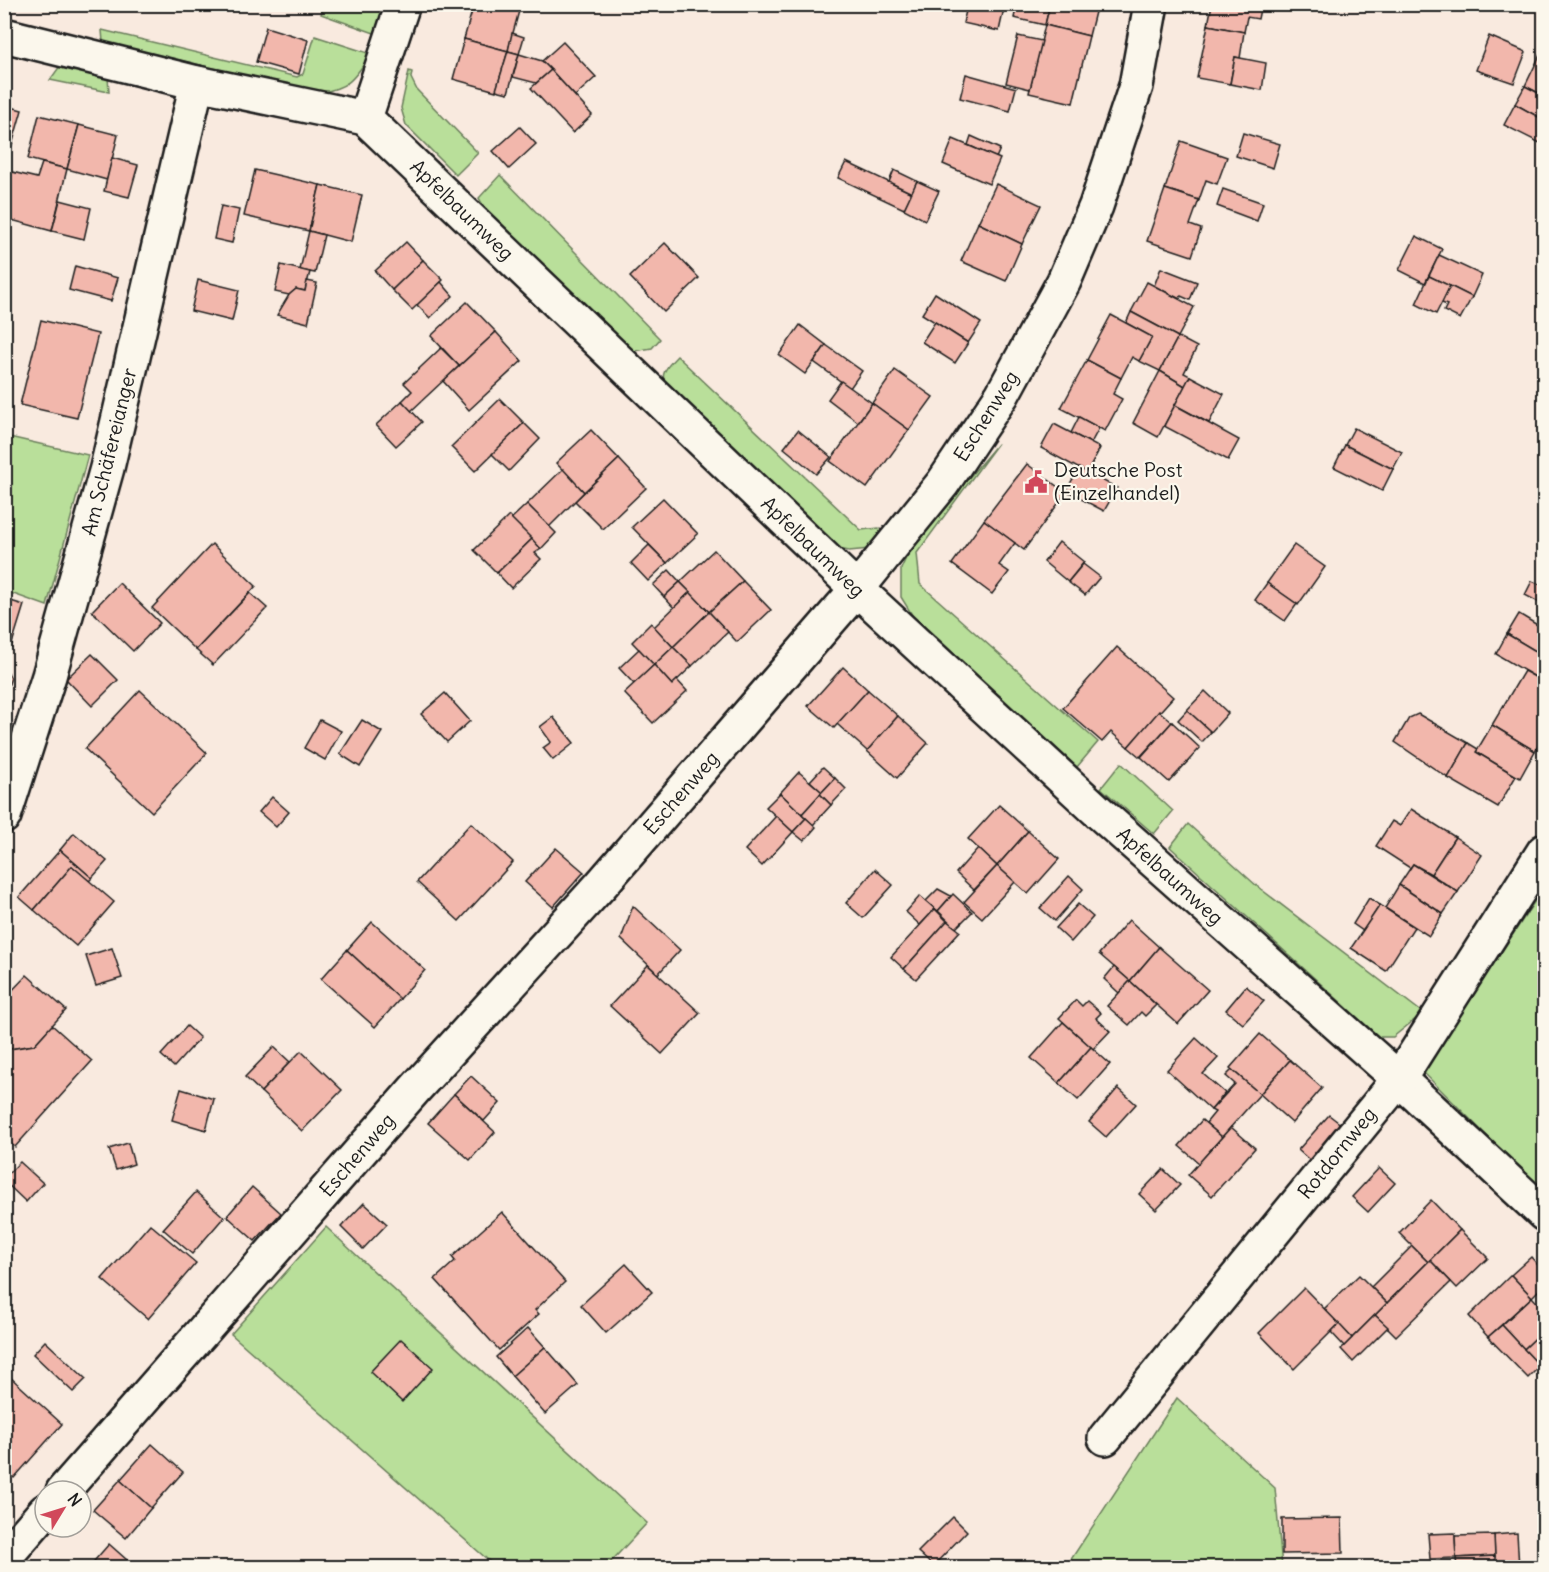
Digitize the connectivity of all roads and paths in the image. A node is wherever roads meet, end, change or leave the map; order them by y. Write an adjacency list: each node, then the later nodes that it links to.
1 (403, 4): 5 (street)
2 (1151, 4): 6 (street, Eschenweg)
3 (4, 35): 4 (street)
4 (197, 83): 5 (street); 7 (street, Am Schäfereianger)
5 (365, 118): 6 (street, Apfelbaumweg)
6 (856, 590): 9 (street, Apfelbaumweg); 12 (street, Eschenweg)
7 (4, 816)
8 (1545, 850): 9 (street, Rotdornweg)
9 (1399, 1079): 10 (street, Apfelbaumweg); 11 (street, Rotdornweg)
10 (1545, 1214)
11 (1105, 1438)
12 (74, 1479)
13 (33, 1526): 14 (street)
14 (5, 1557)

